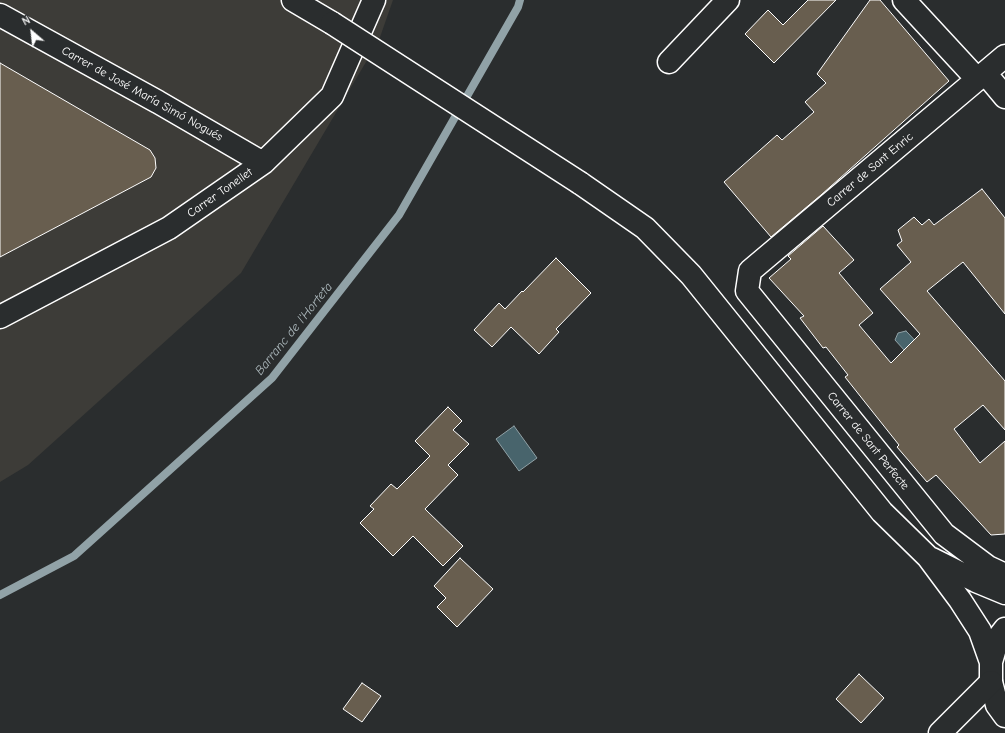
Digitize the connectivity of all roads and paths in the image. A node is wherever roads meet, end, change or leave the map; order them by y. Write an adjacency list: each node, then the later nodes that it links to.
1 (293, 0): 13 (street, bridge)
2 (374, 0): 10 (street, Carrer Tonellet)
3 (728, 0): 7 (street)
4 (904, 0): 8 (street)
5 (0, 15): 10 (street, Carrer de José María Simó Nogués)
6 (1005, 56): 8 (street, Carrer de Sant Enric)
7 (669, 62)
8 (981, 76): 9 (street); 11 (street, Carrer de Sant Enric)
9 (1005, 97)
10 (263, 163): 12 (street, Carrer Tonellet)
11 (747, 291): 14 (street, Carrer de Sant Perfecte)
12 (0, 317)
13 (928, 557): 15 (street); 17 (street)
14 (1005, 575)
15 (1005, 593)
16 (1005, 628): 17 (street)
17 (991, 672): 18 (street); 19 (street)
18 (1005, 716)
19 (940, 733)

